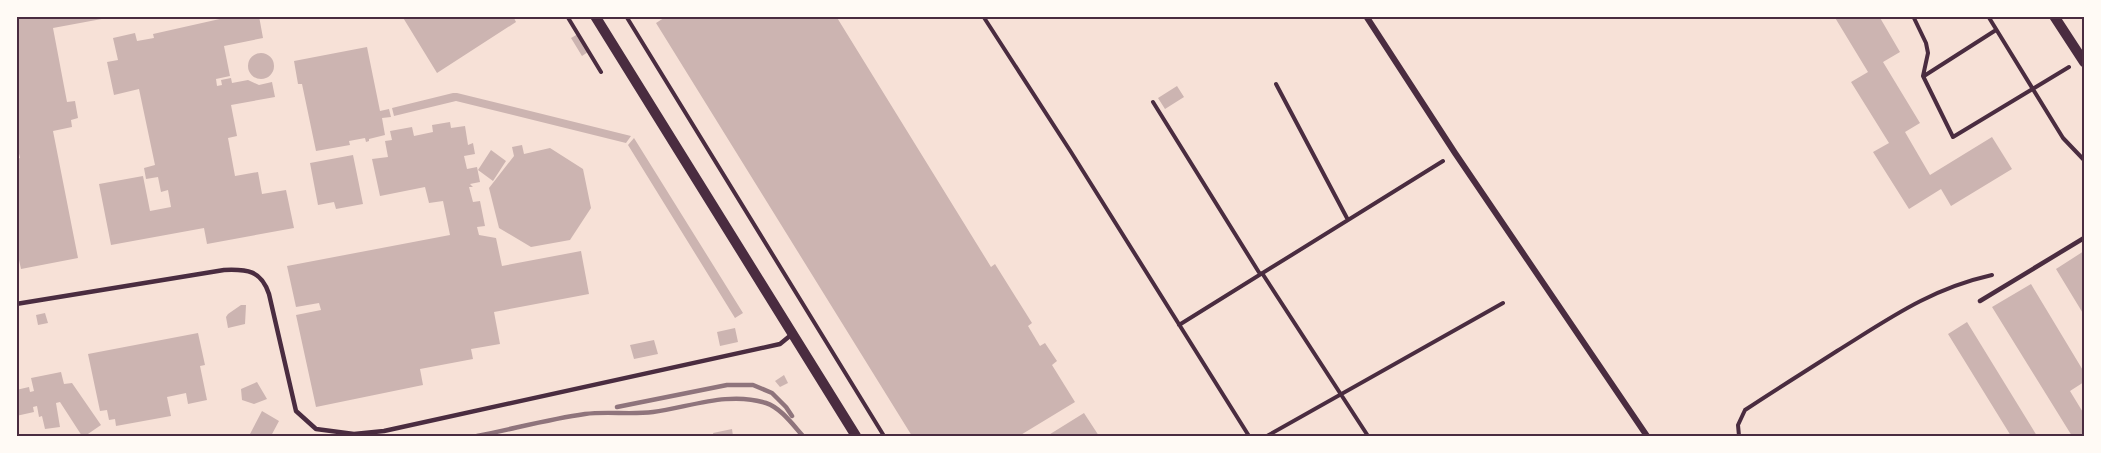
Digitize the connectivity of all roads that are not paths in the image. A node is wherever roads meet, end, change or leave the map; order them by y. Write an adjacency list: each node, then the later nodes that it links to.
1 (595, 16): 8 (street)
2 (1366, 16): 10 (street)
3 (2054, 16): 4 (street)
4 (2084, 60)
5 (2085, 238): 6 (lane)
6 (1980, 301)
7 (16, 304): 8 (lane)
8 (792, 335): 9 (street)
9 (856, 436)
10 (1647, 436)

